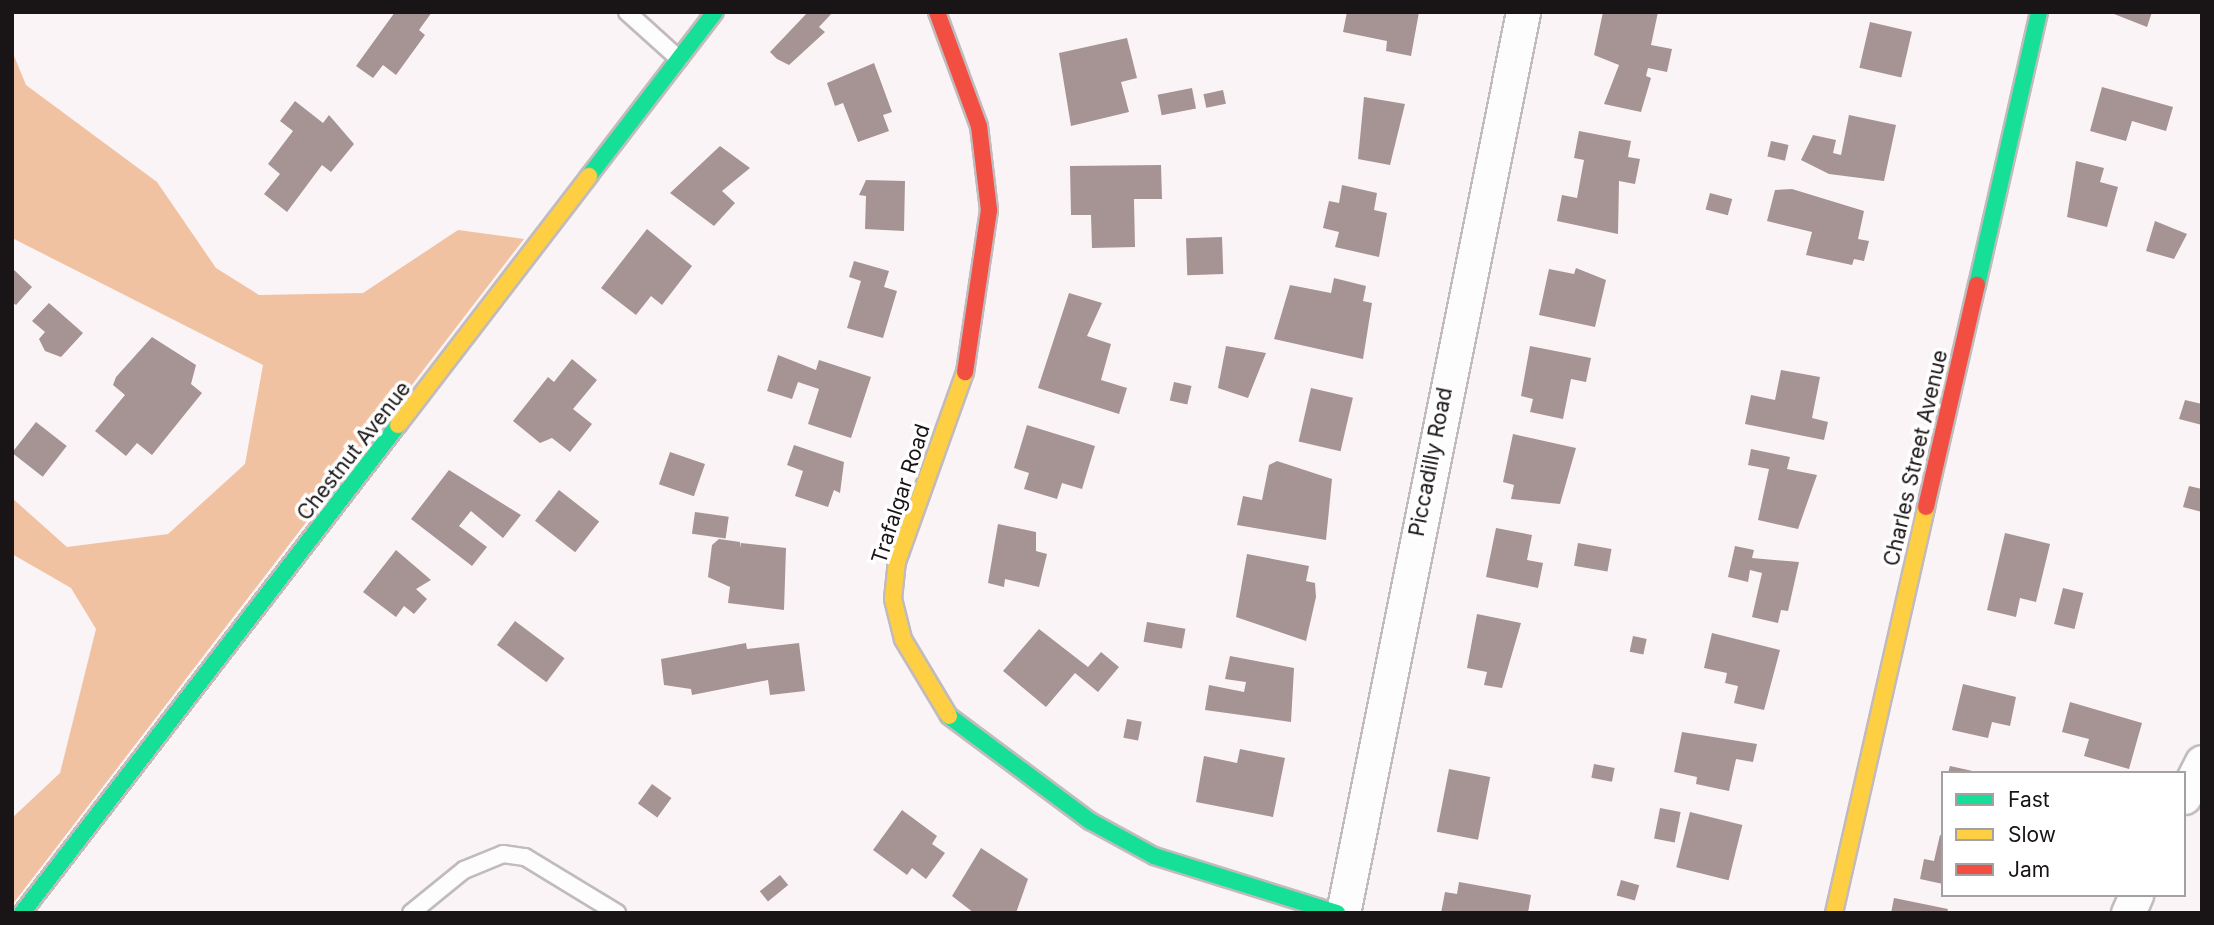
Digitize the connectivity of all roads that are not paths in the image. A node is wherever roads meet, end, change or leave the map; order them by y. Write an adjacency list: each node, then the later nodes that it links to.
1 (627, 12): 6 (lane)
2 (715, 12): 6 (street, Chestnut Avenue)
3 (937, 12): 13 (street, Trafalgar Road)
4 (1523, 12): 14 (street, Piccadilly Road)
5 (2039, 12): 15 (street, Charles Street Avenue)
6 (679, 59): 10 (street, Chestnut Avenue)
7 (2202, 762): 8 (street)
8 (2186, 793)
9 (2135, 897): 16 (street)
10 (22, 913)
11 (411, 913): 12 (lane)
12 (617, 913)
13 (1337, 913)
14 (1343, 913)
15 (1834, 913)
16 (2128, 913)

